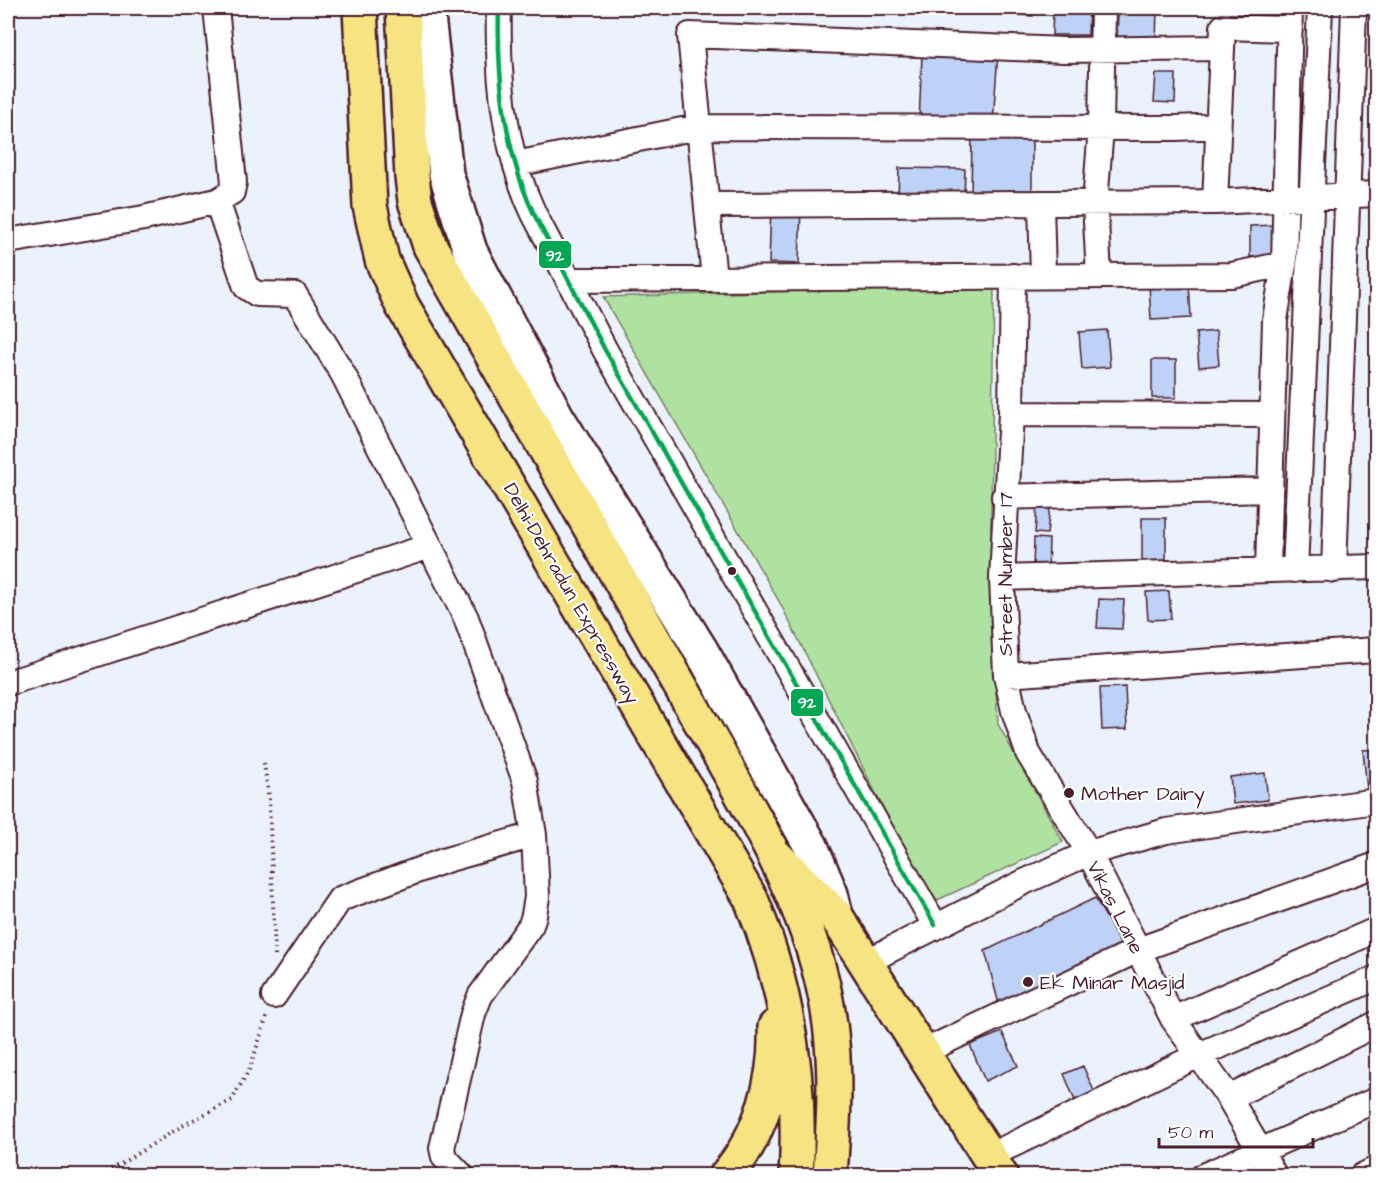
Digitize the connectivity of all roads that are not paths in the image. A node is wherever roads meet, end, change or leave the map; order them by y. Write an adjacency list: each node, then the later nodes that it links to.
1 (216, 8): 20 (street)
2 (360, 8): 50 (main road, Delhi-Dehradun Expressway)
3 (403, 8): 48 (main road)
4 (427, 8): 51 (street)
5 (499, 8): 15 (street)
6 (1103, 8): 11 (street)
7 (1320, 8): 18 (street)
8 (1354, 8): 17 (street)
9 (1290, 18): 10 (street); 19 (street)
10 (1222, 48): 11 (street); 12 (street)
11 (1101, 50): 13 (street); 14 (street)
12 (1218, 126): 14 (street); 22 (street)
13 (698, 127): 14 (street); 15 (street); 24 (street)
14 (1101, 128): 21 (street)
15 (516, 164): 31 (street)
16 (1377, 194): 17 (street)
17 (1347, 195): 18 (street); 40 (street)
18 (1313, 197): 19 (street); 39 (street)
19 (1286, 199): 22 (street); 26 (street)
20 (217, 201): 25 (street); 36 (street)
21 (1095, 202): 22 (street); 23 (street); 27 (street)
22 (1215, 202)
23 (1041, 203): 24 (street); 29 (street)
24 (708, 205): 30 (street)
25 (8, 241)
26 (1284, 264): 27 (street); 33 (street)
27 (1099, 275): 29 (street)
28 (1013, 276): 29 (street); 30 (street); 32 (street, Street Number 17)
29 (1043, 276)
30 (714, 279): 31 (street)
31 (568, 280): 52 (street)
32 (1011, 414): 33 (street); 35 (street, Street Number 17)
33 (1271, 415): 34 (street)
34 (1269, 490): 35 (street); 38 (street)
35 (1004, 497): 41 (street, Street Number 17)
36 (430, 546): 44 (street); 46 (street)
37 (1376, 566): 40 (street)
38 (1268, 570): 39 (street); 41 (street)
39 (1295, 570): 40 (street)
40 (1335, 570)
41 (1002, 578): 43 (street, Street Number 17)
42 (1377, 650): 43 (street)
43 (1006, 675): 47 (street, Street Number 17)
44 (8, 683)
45 (1377, 801): 47 (street)
46 (534, 835): 57 (street); 67 (street)
47 (1089, 853): 52 (street); 54 (street, Vikas Lane)
48 (775, 855): 51 (main road); 70 (main road)
49 (1377, 864): 54 (street)
50 (751, 899): 68 (main road); 69 (main road, Delhi-Dehradun Expressway)
51 (836, 916): 55 (main road)
52 (935, 925): 55 (street)
53 (1377, 930): 58 (street)
54 (1138, 950): 58 (street, Vikas Lane); 60 (street)
55 (864, 963): 60 (main road)
56 (1377, 978): 61 (street)
57 (274, 996)
58 (1173, 1019): 61 (street, Vikas Lane)
59 (1377, 1024): 62 (street)
60 (923, 1052): 65 (main road)
61 (1198, 1055): 62 (street, Vikas Lane); 65 (street)
62 (1229, 1098): 64 (street, Vikas Lane)
63 (1377, 1100): 64 (street)
64 (1261, 1148): 71 (street); 72 (street, Vikas Lane)
65 (995, 1166)
66 (1377, 1169): 73 (street)
67 (462, 1176)
68 (726, 1176)
69 (796, 1176)
70 (830, 1176)
71 (1203, 1176)
72 (1275, 1176)
73 (1362, 1176)

